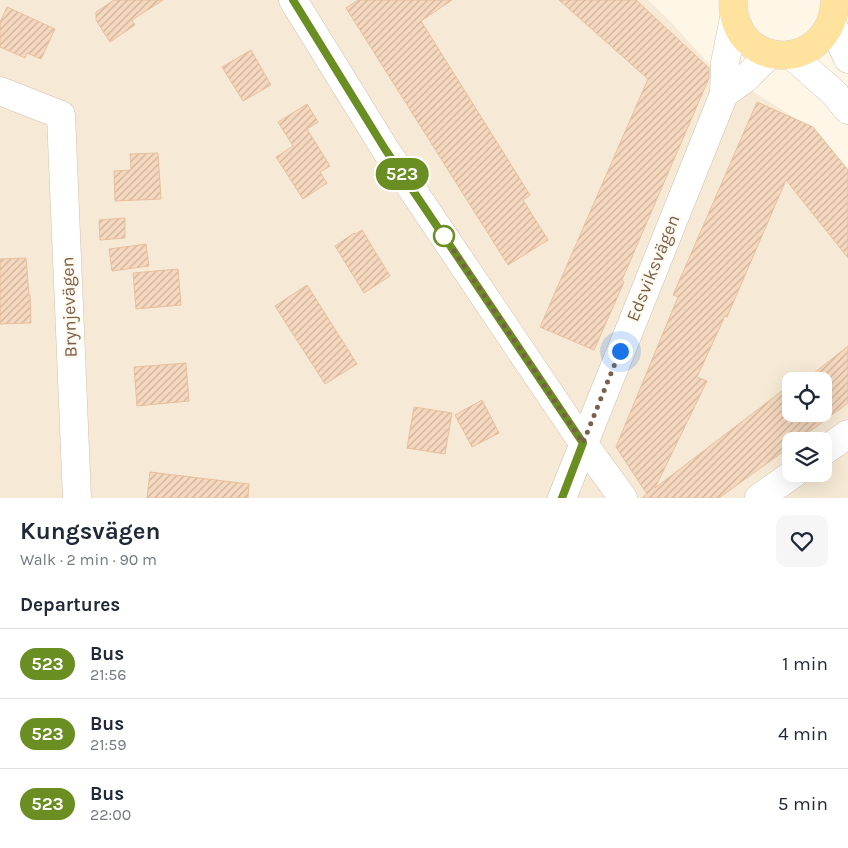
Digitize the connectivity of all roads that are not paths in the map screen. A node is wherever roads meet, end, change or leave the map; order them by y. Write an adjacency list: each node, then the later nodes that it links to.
1 (293, 0): 10 (street)
2 (730, 7): 4 (main road); 7 (street, Edsviksvägen)
3 (834, 12): 4 (main road); 5 (street)
4 (781, 54): 7 (street); 8 (street)
5 (848, 59)
6 (0, 91): 13 (street, Brynjevägen)
7 (724, 94): 10 (street, Edsviksvägen)
8 (848, 110)
9 (848, 434): 11 (street)
10 (583, 443): 14 (street, Edsviksvägen); 15 (street)
11 (832, 445)
12 (782, 482): 16 (street)
13 (77, 498)
14 (562, 498)
15 (622, 498)
16 (759, 498)

